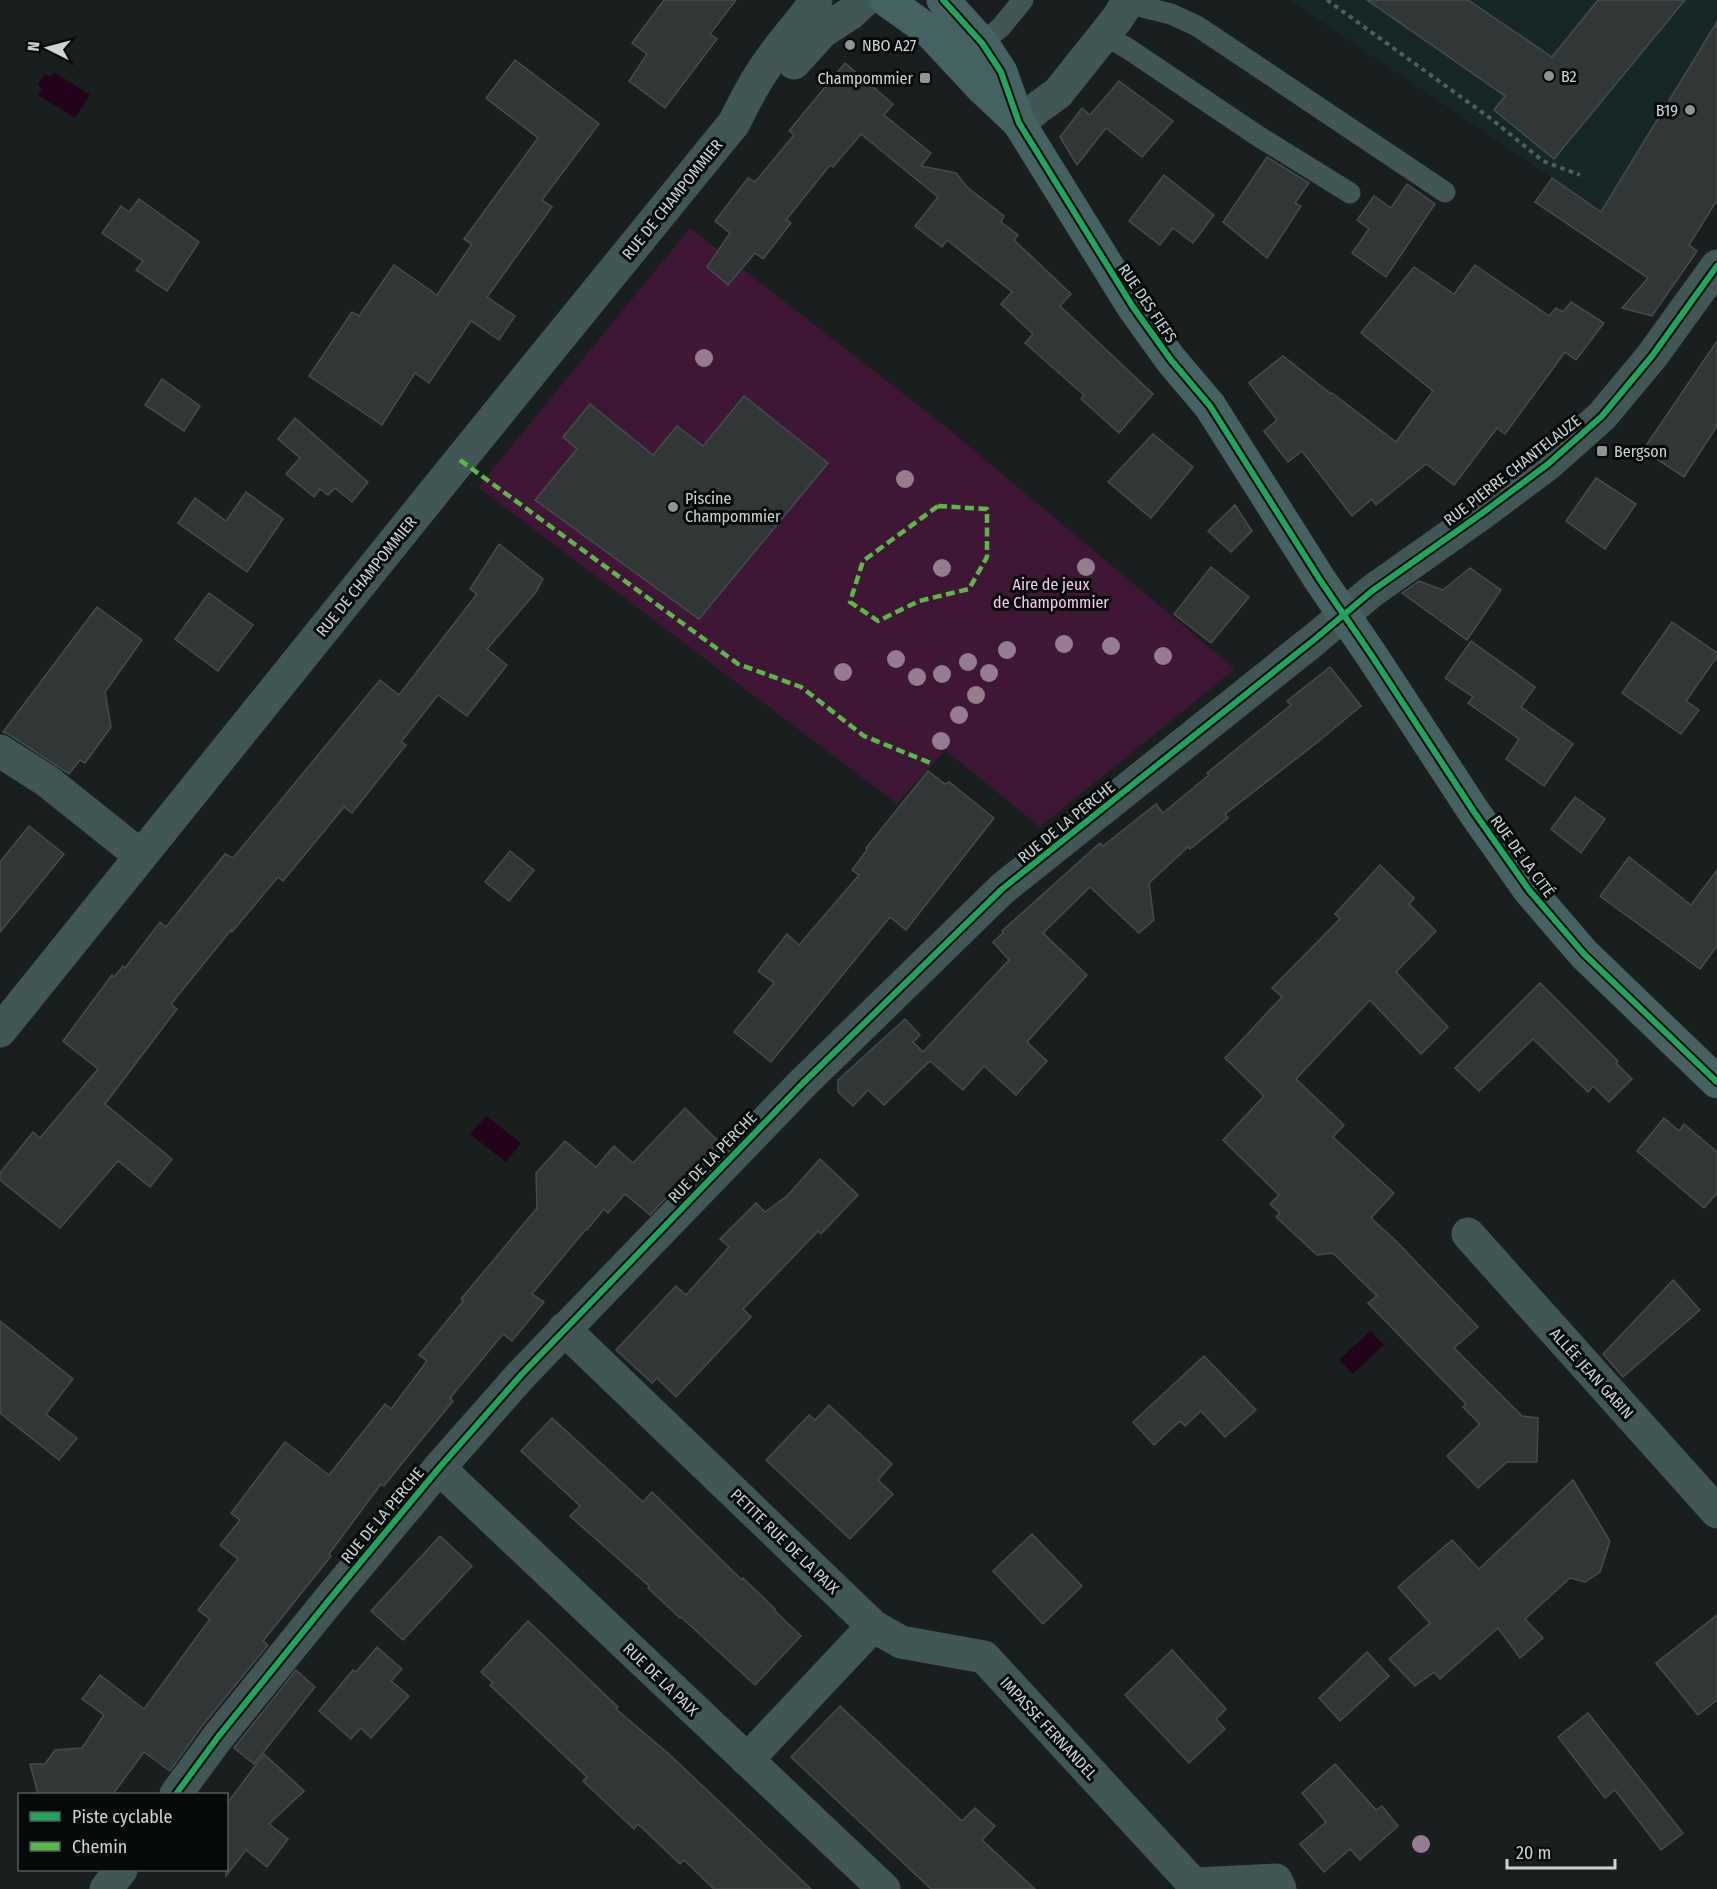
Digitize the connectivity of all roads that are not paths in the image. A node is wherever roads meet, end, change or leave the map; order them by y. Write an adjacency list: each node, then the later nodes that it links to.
1 (816, 0): 9 (street, RUE DE CHAMPOMMIER)
2 (865, 0): 9 (street, RUE DE CHAMPOMMIER)
3 (886, 0): 10 (street, RUE DES FIEFS)
4 (943, 0): 8 (street, RUE DES FIEFS)
5 (1023, 0): 8 (lane)
6 (1128, 2): 7 (street); 11 (lane)
7 (1104, 35): 10 (street); 12 (lane)
8 (982, 43): 10 (street, RUE DES FIEFS)
9 (734, 123): 16 (street, RUE DE CHAMPOMMIER)
10 (1019, 123): 14 (street, RUE DES FIEFS)
11 (1445, 192)
12 (1350, 193)
13 (1717, 266): 14 (street, RUE PIERRE CHANTELAUZE)
14 (1344, 614): 18 (street, RUE DE LA CITÉ); 20 (street, RUE DE LA PERCHE)
15 (0, 751): 16 (street)
16 (141, 856): 17 (street, RUE DE CHAMPOMMIER)
17 (0, 1031)
18 (1717, 1082)
19 (1468, 1234): 22 (street, ALLÉE JEAN GABIN)
20 (564, 1329): 21 (street, RUE DE LA PERCHE); 23 (street, PETITE RUE DE LA PAIX)
21 (439, 1468): 24 (street, RUE DE LA PAIX); 25 (street, RUE DE LA PERCHE)
22 (1717, 1512)
23 (873, 1626): 24 (street); 27 (street, IMPASSE FERNANDEL)
24 (747, 1760): 29 (street, RUE DE LA PAIX)
25 (177, 1793)
26 (120, 1871): 28 (street)
27 (1196, 1887): 30 (street, IMPASSE FERNANDEL)
28 (106, 1889)
29 (884, 1889)
30 (1280, 1889)

